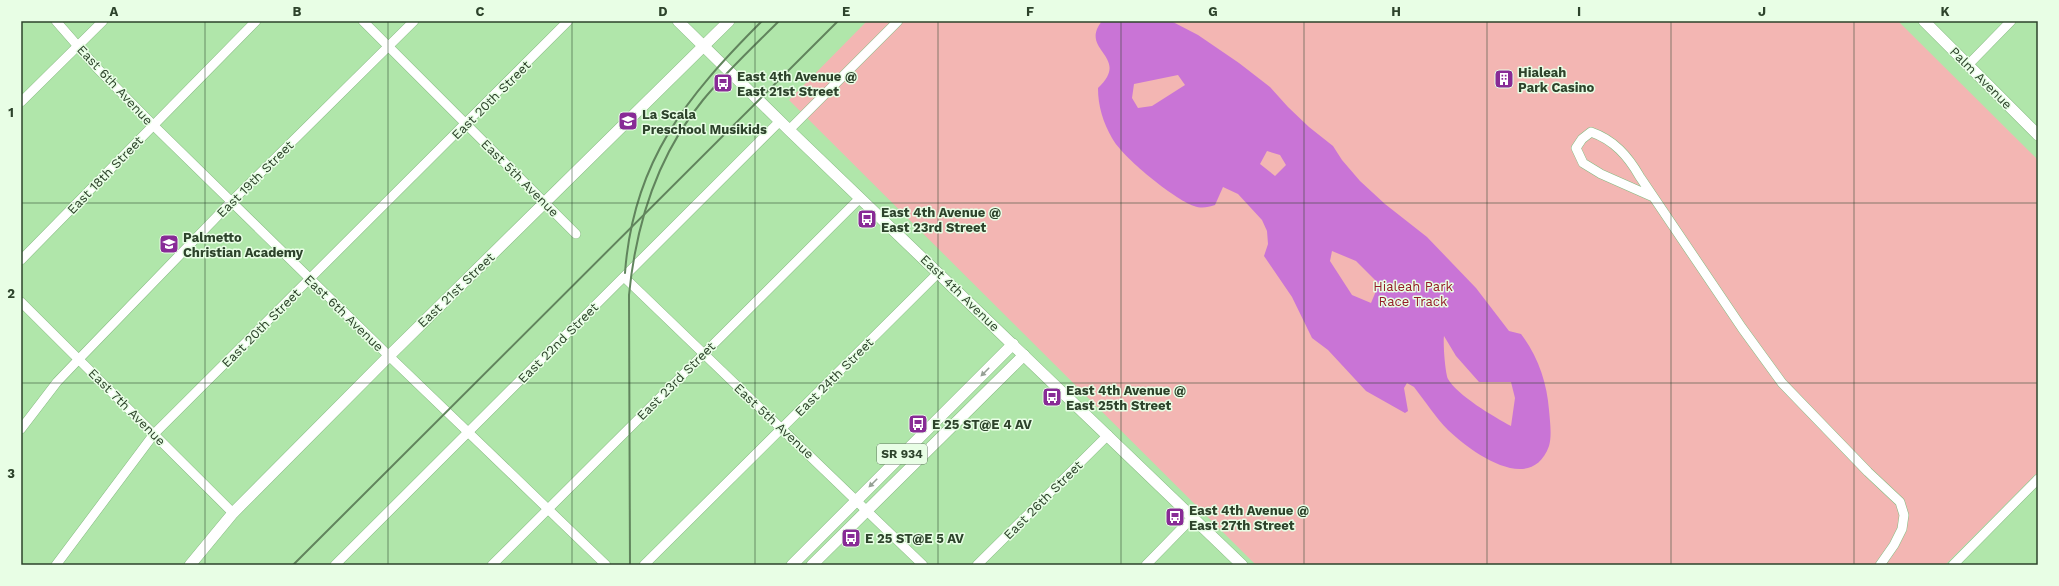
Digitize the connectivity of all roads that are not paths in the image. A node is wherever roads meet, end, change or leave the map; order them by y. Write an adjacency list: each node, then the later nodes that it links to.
1 (56, 21): 12 (street, East 6th Avenue)
2 (103, 21): 12 (street)
3 (256, 21): 19 (street, East 18th Street)
4 (362, 21): 13 (street, East 5th Avenue)
5 (414, 21): 13 (street, East 19th Street)
6 (568, 21): 18 (street, East 20th Street)
7 (678, 21): 14 (main road, East 4th Avenue)
8 (729, 21): 14 (main road, East 21st Street)
9 (898, 21): 20 (street)
10 (1924, 21): 15 (main road, Palm Avenue)
11 (2011, 21): 15 (street)
12 (78, 46): 16 (street); 19 (street, East 6th Avenue)
13 (388, 46): 18 (street, East 5th Avenue); 24 (street, East 19th Street)
14 (704, 46): 17 (main road, East 4th Avenue); 25 (main road, East 21st Street)
15 (1968, 65): 21 (main road, Palm Avenue)
16 (21, 102)
17 (780, 121): 20 (main road, East 4th Avenue); 29 (street, East 22nd Street)
18 (467, 124): 25 (street, East 5th Avenue); 30 (street, East 20th Street)
19 (153, 125): 24 (street, East 6th Avenue); 27 (street, East 18th Street)
20 (789, 130): 23 (main road, East 4th Avenue)
21 (2038, 135)
22 (1653, 197): 22 (street); 60 (street)
23 (860, 198): 28 (main road, East 4th Avenue); 33 (street, East 23rd Street)
24 (232, 202): 30 (street, East 6th Avenue); 36 (street, East 19th Street)
25 (545, 204): 26 (street, East 5th Avenue); 35 (main road, East 21st Street)
26 (576, 234)
27 (21, 260)
28 (938, 273): 32 (main road, East 4th Avenue); 38 (street, East 24th Street)
29 (624, 277): 33 (street, East 5th Avenue); 39 (street, East 22nd Street)
30 (310, 280): 35 (street, East 6th Avenue); 40 (street, East 20th Street)
31 (21, 302): 36 (street, East 7th Avenue)
32 (1013, 344): 34 (main road, East 4th Avenue); 43 (main road, SR 934, one-way to 43)
33 (703, 354): 38 (street, East 5th Avenue); 44 (street, East 23rd Street)
34 (1024, 355): 41 (main road, East 4th Avenue); 45 (main road, SR 934)
35 (389, 356): 39 (street, East 6th Avenue); 46 (main road, East 21st Street)
36 (79, 359): 37 (street, East 19th Street); 40 (street, East 7th Avenue)
37 (21, 429)
38 (782, 429): 43 (street, East 5th Avenue); 53 (street, East 24th Street)
39 (469, 433): 44 (street, East 6th Avenue); 50 (street, East 22nd Street)
40 (154, 434): 46 (street, East 7th Avenue); 48 (street, East 20th Street)
41 (1108, 435): 47 (main road, East 4th Avenue); 57 (street, East 26th Street)
42 (2038, 479): 61 (street)
43 (856, 500): 45 (street, East 5th Avenue); 54 (main road, SR 934)
44 (548, 509): 51 (street, East 23rd Street); 52 (street, East 6th Avenue)
45 (868, 510): 55 (main road, SR 934); 56 (street, East 5th Avenue)
46 (233, 513): 49 (main road, East 21st Street)
47 (1193, 517): 58 (street); 59 (main road, East 4th Avenue)
48 (56, 565)
49 (190, 565)
50 (335, 565)
51 (492, 565)
52 (606, 565)
53 (644, 565)
54 (792, 565)
55 (812, 565)
56 (923, 565)
57 (977, 565)
58 (1146, 565)
59 (1242, 565)
60 (1880, 565)
61 (1954, 565)

